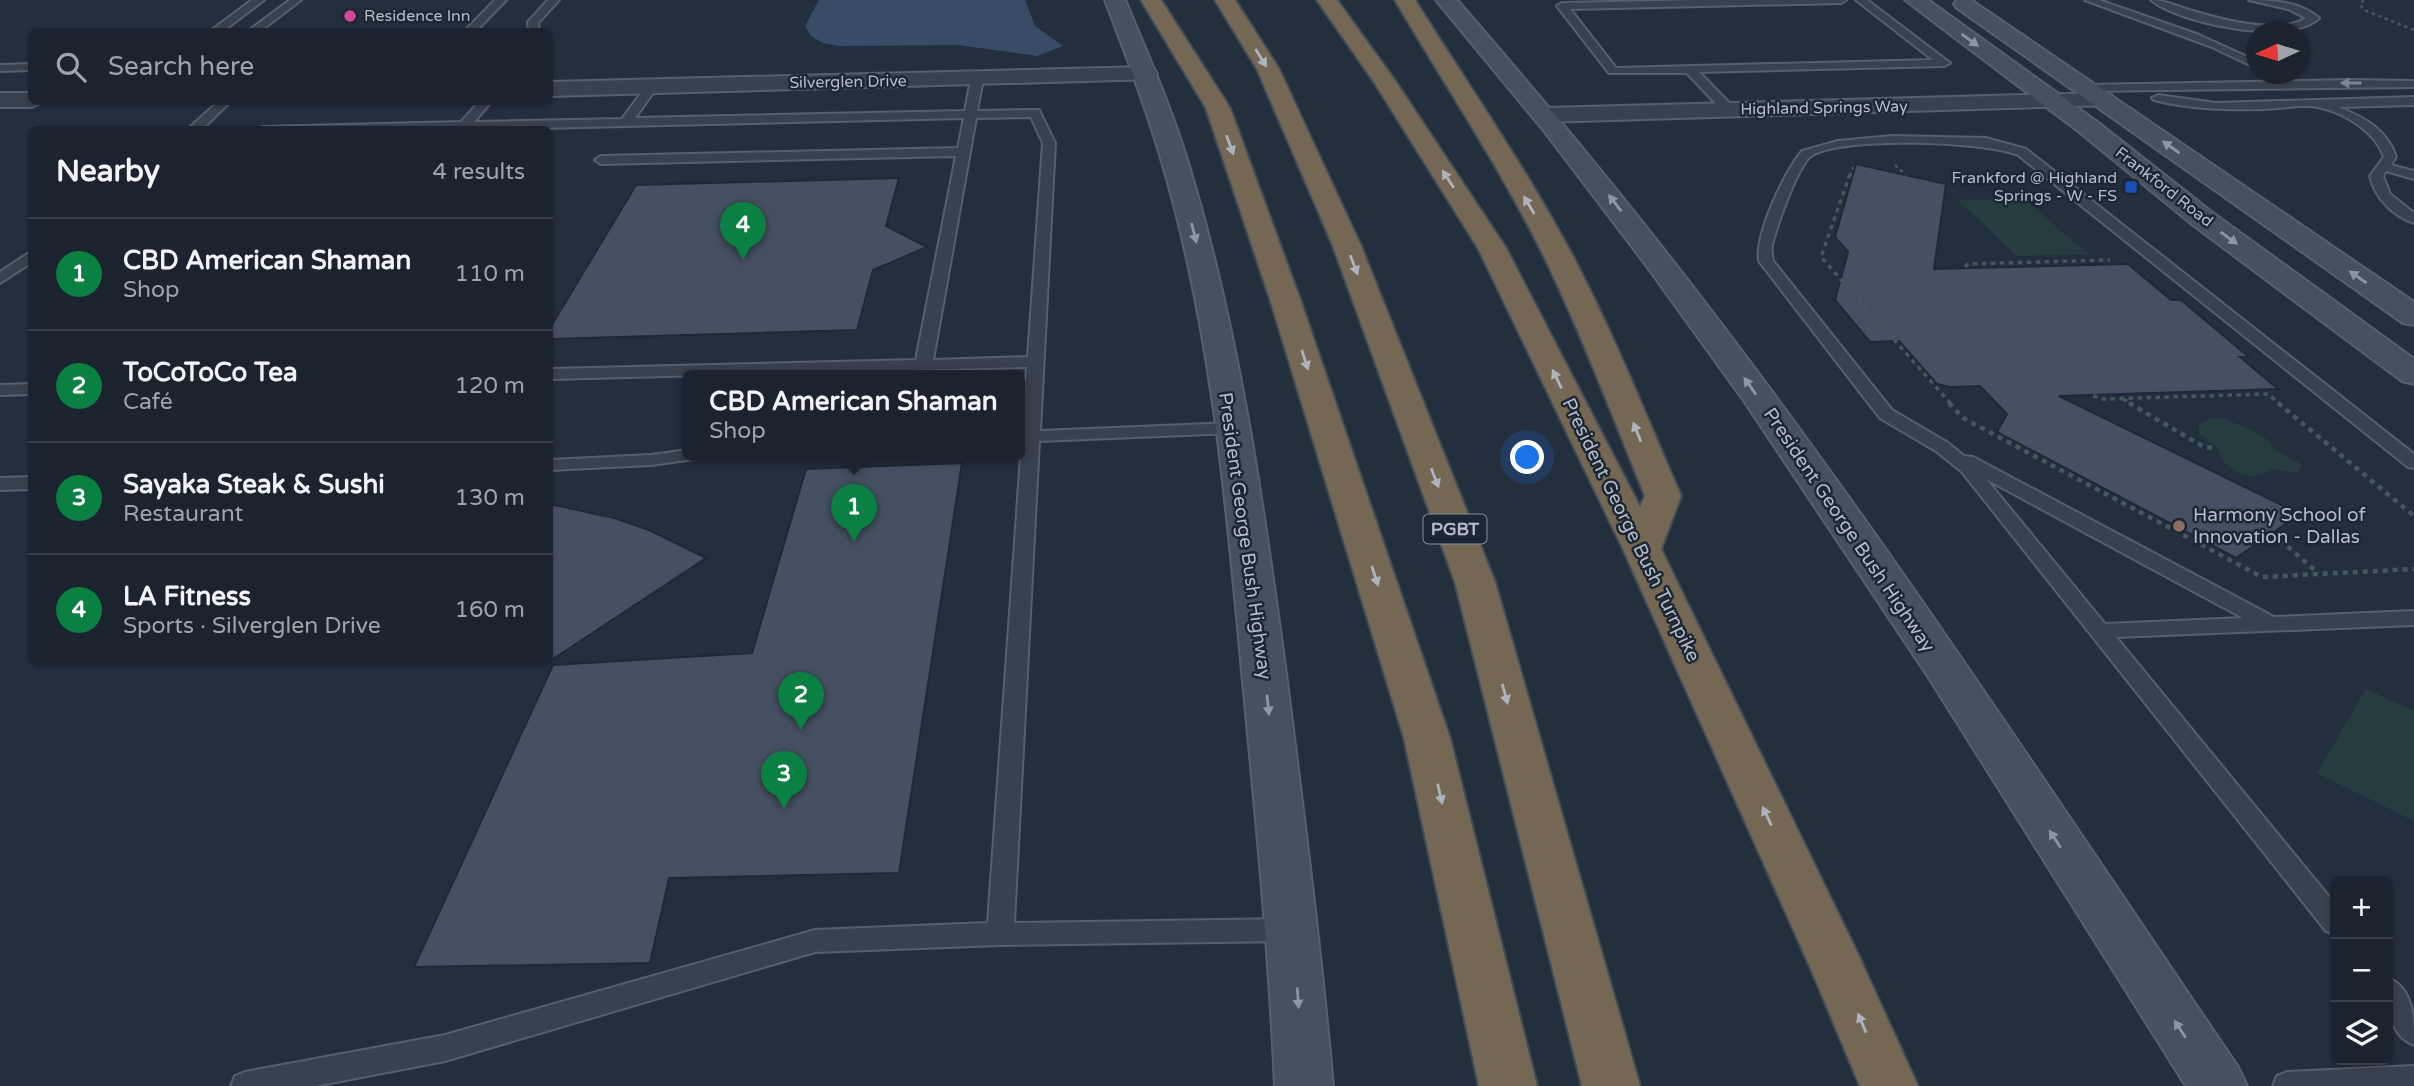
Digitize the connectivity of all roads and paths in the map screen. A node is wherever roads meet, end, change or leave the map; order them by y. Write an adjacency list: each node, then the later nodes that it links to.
1 (259, 0): 21 (lane)
2 (296, 0): 22 (lane)
3 (501, 0): 23 (lane)
4 (554, 0): 24 (lane)
5 (1115, 0): 30 (main road, President George Bush Highway)
6 (1151, 0): 102 (highway, one-way to 102)
7 (1225, 0): 103 (highway, PGBT, one-way to 103)
8 (1327, 0): 88 (highway, President George Bush Turnpike, one-way to 8)
9 (1405, 0): 88 (highway, one-way to 9)
10 (1446, 0): 46 (main road, President George Bush Highway)
11 (1841, 0): 20 (lane)
12 (1861, 0): 29 (lane)
13 (1915, 0): 38 (main road, Frankford Road, one-way to 38)
14 (1958, 0): 37 (main road, Frankford Road)
15 (2090, 0): 26 (lane)
16 (2156, 0): 17 (lane)
17 (2254, 0)
18 (2364, 0): 25 (path)
19 (1557, 3): 20 (lane); 29 (lane)
20 (1589, 3)
21 (220, 28)
22 (258, 28)
23 (473, 28)
24 (534, 28)
25 (2414, 30)
26 (2246, 60)
27 (28, 67): 28 (lane)
28 (0, 68)
29 (1690, 69): 43 (lane)
30 (1146, 74): 31 (street, Silverglen Drive); 75 (main road, President George Bush Highway, one-way to 75)
31 (977, 79): 35 (street, Silverglen Drive); 47 (lane)
32 (2288, 84): 37 (lane); 42 (lane)
33 (2309, 84): 34 (lane, one-way to 33)
34 (2414, 84)
35 (651, 87): 36 (street, Silverglen Drive); 48 (lane)
36 (553, 89)
37 (2094, 94): 38 (street, Highland Springs Way); 42 (lane); 64 (main road, Frankford Road, one-way to 37)
38 (2046, 96): 43 (street, Highland Springs Way); 70 (main road, Frankford Road, one-way to 70)
39 (0, 100): 40 (street)
40 (28, 100)
41 (2414, 101): 42 (lane)
42 (2317, 102): 57 (lane)
43 (1723, 104): 46 (street, Highland Springs Way)
44 (221, 105): 50 (lane)
45 (482, 105): 49 (lane)
46 (1540, 109): 105 (main road, President George Bush Highway, one-way to 46)
47 (971, 115): 48 (lane); 52 (lane); 65 (lane)
48 (626, 122): 49 (lane)
49 (465, 125): 51 (lane)
50 (197, 126)
51 (425, 126)
52 (964, 152): 53 (lane); 66 (lane)
53 (601, 160)
54 (1892, 162): 55 (path)
55 (1904, 162)
56 (1854, 163): 90 (path)
57 (2384, 167): 58 (lane); 59 (lane)
58 (2414, 175)
59 (2414, 219)
60 (2100, 251): 62 (path)
61 (28, 258): 63 (lane)
62 (1965, 267)
63 (0, 279)
64 (2414, 316)
65 (1036, 362): 66 (lane); 76 (lane)
66 (924, 363): 68 (lane)
67 (682, 370): 69 (lane)
68 (686, 370)
69 (553, 374)
70 (2414, 374)
71 (28, 389): 72 (lane)
72 (0, 390)
73 (2093, 396): 74 (path)
74 (2123, 399): 78 (path); 86 (path)
75 (1233, 428): 76 (lane); 95 (main road, President George Bush Highway, one-way to 95)
76 (1026, 437): 80 (lane)
77 (1942, 447): 82 (lane); 92 (lane); 93 (lane)
78 (2214, 448)
79 (682, 456): 83 (lane)
80 (1025, 456)
81 (1025, 461): 96 (lane)
82 (2414, 463)
83 (553, 465)
84 (28, 483): 85 (lane)
85 (0, 484)
86 (2414, 516)
87 (2280, 540): 90 (path)
88 (1642, 550): 104 (highway, President George Bush Turnpike, one-way to 88)
89 (2414, 569): 90 (path)
90 (2318, 574)
91 (2414, 618): 92 (lane)
92 (2271, 624): 93 (lane)
93 (2099, 631): 94 (lane)
94 (2330, 917)
95 (1293, 930): 96 (lane); 101 (main road, President George Bush Highway, one-way to 101)
96 (1000, 934): 100 (lane)
97 (2393, 998): 98 (lane)
98 (2414, 1032)
99 (2414, 1079): 106 (lane)
100 (245, 1086)
101 (1304, 1086)
102 (1508, 1086)
103 (1611, 1086)
104 (1889, 1086)
105 (2218, 1086)
106 (2287, 1086)

